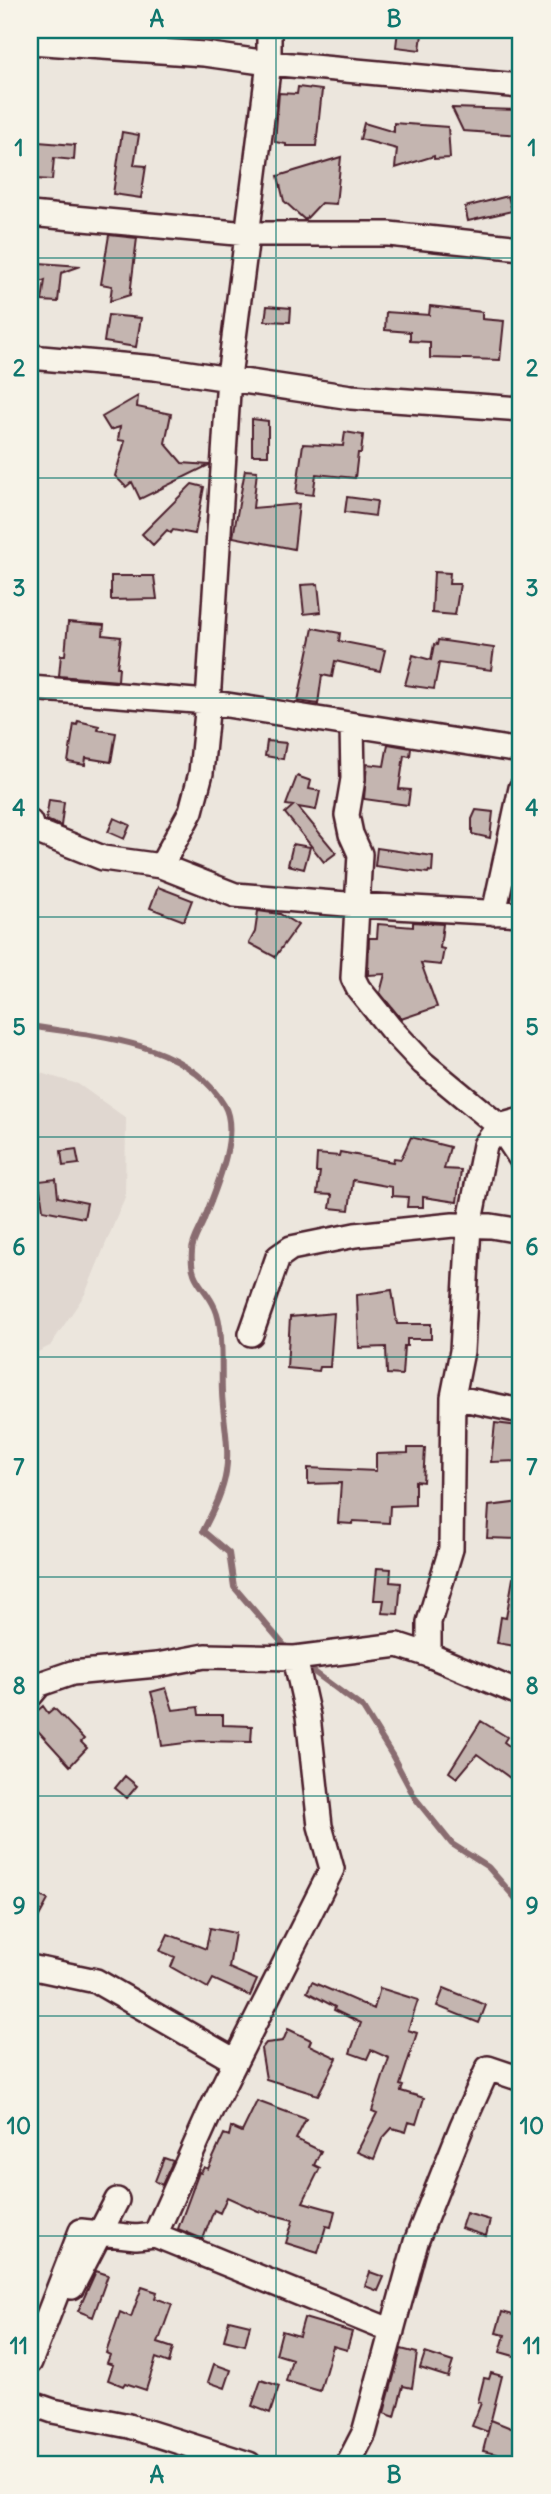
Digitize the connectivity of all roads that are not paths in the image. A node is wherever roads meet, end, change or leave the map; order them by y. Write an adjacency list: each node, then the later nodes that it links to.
1 (269, 30): 3 (street)
2 (30, 42): 3 (street)
3 (269, 63): 4 (street); 6 (street)
4 (521, 86)
5 (30, 214): 6 (street)
6 (247, 234): 7 (street); 9 (street)
7 (521, 248)
8 (30, 357): 9 (street)
9 (229, 377): 10 (street); 12 (street)
10 (521, 410)
11 (30, 688): 12 (street)
12 (208, 702): 13 (street); 17 (street)
13 (352, 725): 14 (street); 18 (street)
14 (521, 751)
15 (521, 788): 19 (street)
16 (30, 821): 17 (street)
17 (161, 866): 18 (street)
18 (358, 905): 19 (street); 22 (street)
19 (494, 913): 20 (street)
20 (521, 914)
21 (521, 1120): 22 (street)
22 (499, 1126): 23 (street); 24 (street)
23 (521, 1159)
24 (469, 1226): 25 (street); 26 (street); 27 (street)
25 (521, 1231)
26 (251, 1334)
27 (453, 1397): 28 (street); 29 (street)
28 (521, 1411)
29 (429, 1655): 30 (street); 31 (street)
30 (295, 1658): 32 (street); 34 (street)
31 (521, 1694)
32 (30, 1696)
33 (30, 1966): 34 (street)
34 (234, 2063): 37 (street)
35 (521, 2079): 38 (street)
36 (117, 2200): 40 (street)
37 (155, 2235): 38 (street); 39 (street)
38 (391, 2331): 43 (street)
39 (30, 2362)
40 (30, 2371)
41 (30, 2403): 42 (street)
42 (250, 2464)
43 (348, 2464)

